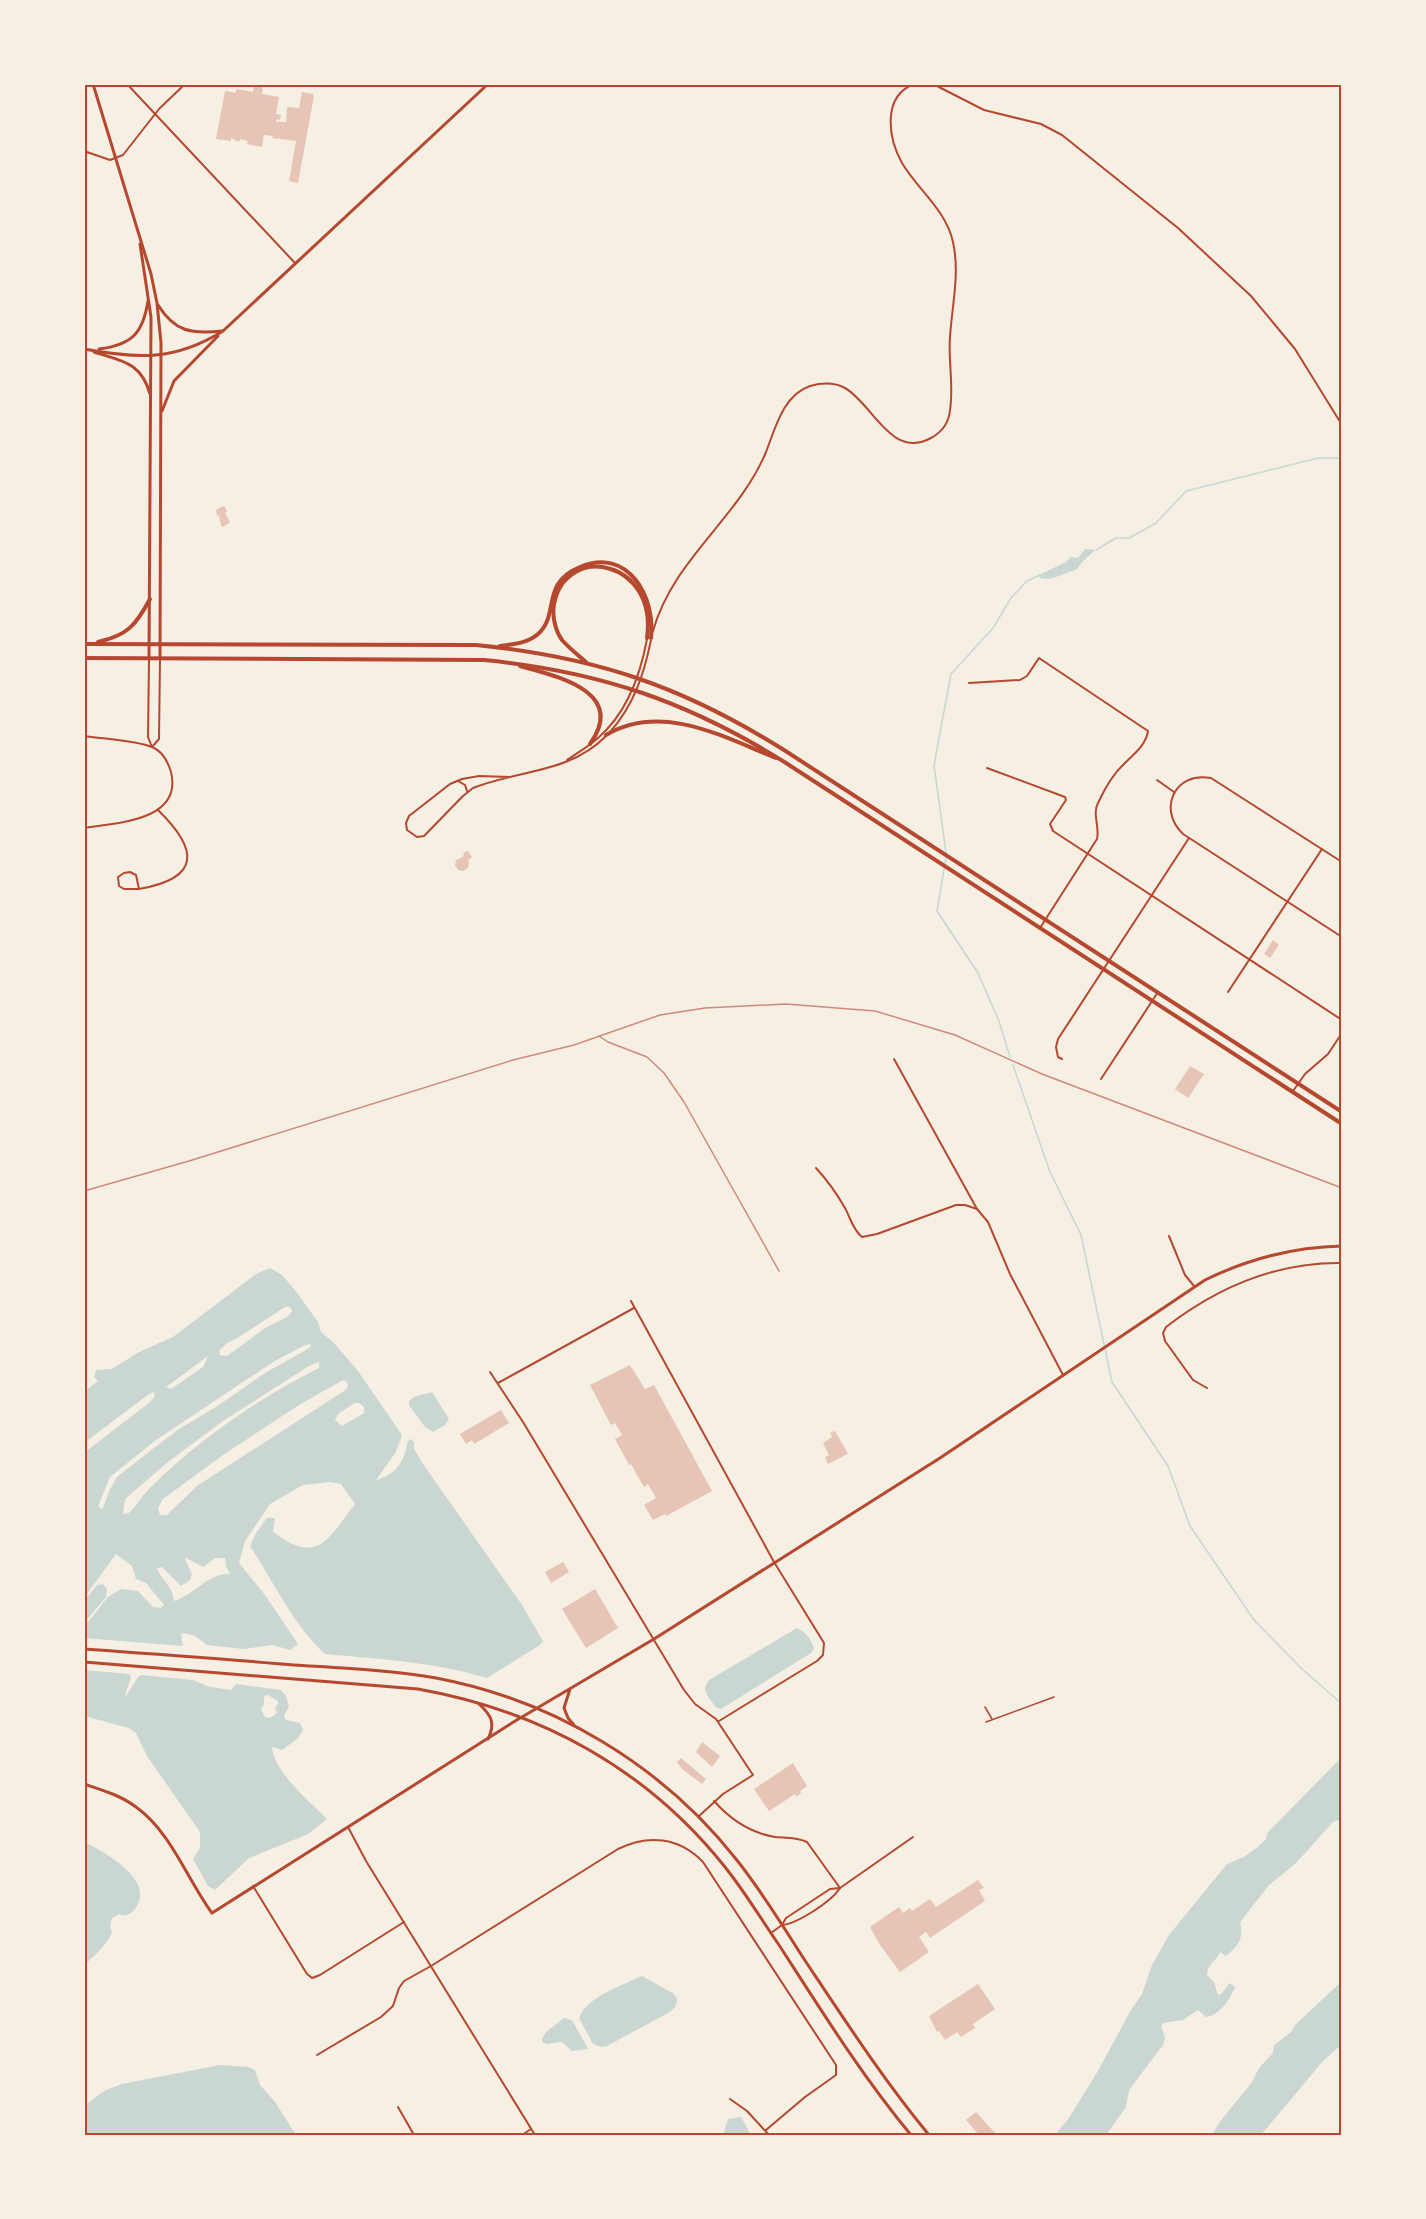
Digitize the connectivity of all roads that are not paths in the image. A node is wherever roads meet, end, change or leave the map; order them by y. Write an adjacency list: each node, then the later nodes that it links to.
1 (93, 84): 9 (main road)
2 (128, 84): 7 (street)
3 (185, 84): 7 (street)
4 (488, 84): 11 (main road)
5 (914, 84): 24 (street)
6 (933, 84): 20 (street)
7 (155, 114): 9 (street); 11 (street)
8 (84, 151): 9 (street)
9 (116, 159): 10 (main road)
10 (138, 233): 12 (main road); 13 (main road)
11 (295, 262): 14 (main road)
12 (149, 296): 15 (main road); 17 (main road)
13 (157, 303): 14 (main road); 16 (main road)
14 (223, 331): 16 (main road); 19 (main road)
15 (86, 349): 17 (main road); 18 (main road)
16 (161, 354): 17 (main road); 19 (main road)
17 (151, 355): 18 (main road)
18 (151, 400): 21 (main road)
19 (160, 418): 22 (main road)
20 (1342, 425)
21 (150, 578): 22 (main road); 23 (main road)
22 (159, 578): 28 (main road)
23 (150, 599): 26 (highway); 27 (main road)
24 (649, 638): 29 (highway); 33 (highway); 36 (street)
25 (84, 644): 26 (highway)
26 (90, 644): 27 (highway)
27 (150, 644): 28 (highway); 31 (main road)
28 (159, 645): 29 (highway); 32 (main road)
29 (495, 647): 33 (highway)
30 (84, 658): 31 (highway)
31 (149, 658): 32 (highway); 40 (street)
32 (160, 658): 34 (highway); 40 (street)
33 (586, 662): 58 (highway)
34 (507, 663): 39 (highway); 42 (highway)
35 (969, 684): 53 (street)
36 (630, 700): 37 (street); 39 (street)
37 (606, 735): 41 (street); 42 (highway)
38 (84, 736): 40 (street)
39 (590, 744): 41 (street)
40 (152, 747): 49 (street)
41 (562, 763): 44 (street)
42 (786, 763): 59 (highway)
43 (987, 768): 53 (street)
44 (510, 777): 46 (street); 48 (street)
45 (1157, 780): 47 (street)
46 (458, 781): 48 (street); 48 (street)
47 (1174, 792): 51 (street); 52 (street)
48 (466, 793)
49 (158, 810): 50 (street); 55 (street)
50 (84, 828)
51 (1189, 838): 56 (street); 57 (street)
52 (1322, 849): 54 (street); 57 (street)
53 (1089, 854): 56 (street); 58 (street)
54 (1342, 862)
55 (139, 889): 55 (street)
56 (1151, 896): 61 (street); 62 (street)
57 (1287, 902): 60 (street); 62 (street)
58 (1046, 920): 59 (street); 61 (highway)
59 (1040, 928): 63 (highway)
60 (1342, 938)
61 (1109, 960): 63 (street); 64 (highway)
62 (1250, 960): 65 (street); 67 (street)
63 (1103, 969): 66 (highway); 70 (street)
64 (1158, 992): 66 (street); 72 (highway)
65 (1228, 992)
66 (1153, 1001): 71 (street); 73 (highway)
67 (1342, 1020)
68 (1342, 1033): 72 (street)
69 (894, 1059): 77 (street)
70 (1062, 1059)
71 (1101, 1079)
72 (1298, 1083): 73 (street); 74 (highway)
73 (1293, 1091): 75 (highway)
74 (1342, 1112)
75 (1342, 1124)
76 (816, 1168): 77 (street)
77 (976, 1209): 85 (street)
78 (1169, 1236): 81 (street)
79 (1342, 1246): 81 (main road)
80 (1342, 1263): 87 (street)
81 (1194, 1286): 85 (main road)
82 (631, 1301): 83 (street)
83 (634, 1308): 86 (street); 88 (street)
84 (490, 1372): 86 (street)
85 (1063, 1375): 88 (main road)
86 (497, 1383): 89 (street)
87 (1207, 1388)
88 (774, 1562): 89 (main road); 99 (street)
89 (654, 1639): 92 (main road); 99 (street)
90 (84, 1649): 96 (main road)
91 (84, 1662): 94 (main road)
92 (570, 1689): 96 (main road); 101 (main road)
93 (1054, 1697): 98 (street)
94 (477, 1702): 97 (main road); 102 (main road)
95 (985, 1707): 98 (street)
96 (537, 1708): 97 (main road); 101 (main road)
97 (522, 1717): 102 (main road); 112 (main road)
98 (992, 1719): 100 (street)
99 (718, 1721): 104 (street)
100 (986, 1722)
101 (576, 1726): 105 (main road)
102 (488, 1739): 106 (main road)
103 (84, 1784): 108 (main road)
104 (714, 1801): 105 (street); 109 (street)
105 (698, 1816): 111 (main road)
106 (348, 1827): 108 (main road); 110 (street)
107 (913, 1837): 109 (street)
108 (253, 1886): 110 (street)
109 (840, 1888): 111 (street); 111 (street)
110 (404, 1922): 113 (street)
111 (782, 1925): 112 (street); 124 (main road)
112 (770, 1933): 123 (main road)
113 (431, 1966): 114 (street); 117 (street); 118 (street)
114 (317, 2055)
115 (730, 2099): 118 (street)
116 (398, 2108): 119 (street)
117 (531, 2129): 120 (street); 121 (street)
118 (766, 2130): 122 (street)
119 (414, 2135)
120 (522, 2135)
121 (535, 2135)
122 (769, 2135)
123 (911, 2135)
124 (929, 2135)

